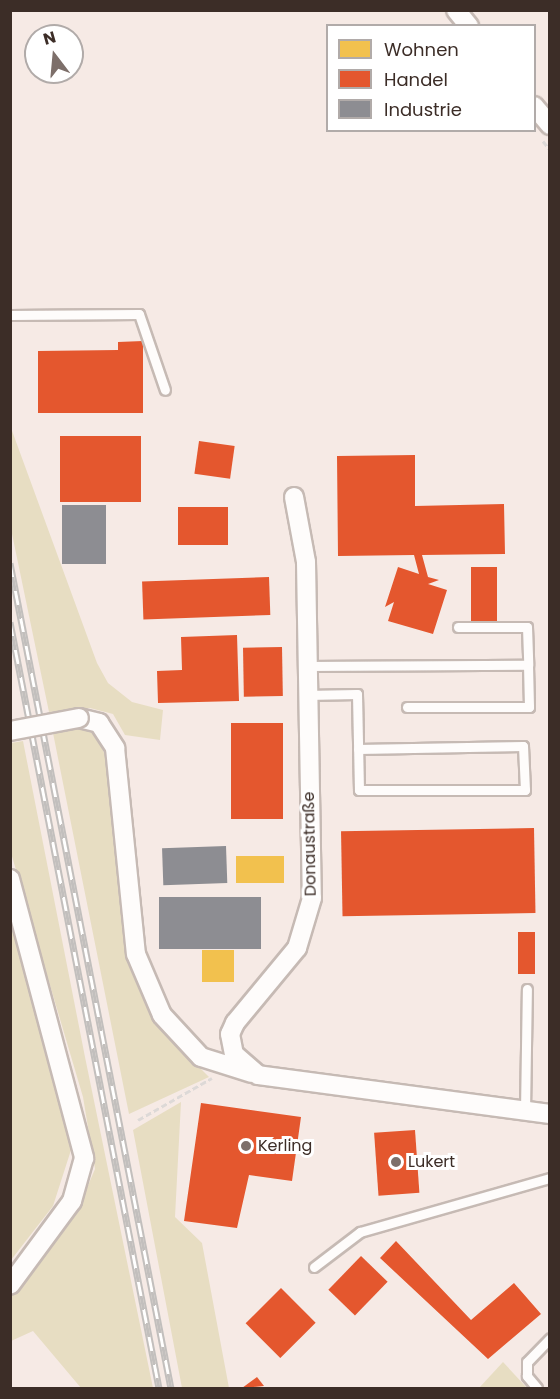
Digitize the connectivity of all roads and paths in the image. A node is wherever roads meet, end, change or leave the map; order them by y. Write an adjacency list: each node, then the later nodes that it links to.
1 (456, 10): 2 (street)
2 (467, 24)
3 (536, 109): 4 (street)
4 (549, 125)
5 (10, 315): 6 (lane)
6 (165, 390)
7 (294, 497): 10 (street, Donaustraße)
8 (458, 627): 9 (lane)
9 (528, 665): 10 (lane); 12 (lane)
10 (306, 666): 11 (street, Donaustraße)
11 (306, 695): 14 (lane); 18 (street, Donaustraße)
12 (407, 707)
13 (10, 731): 17 (street, bridge)
14 (358, 749): 14 (lane)
15 (10, 879): 24 (street)
16 (527, 989): 19 (lane)
17 (232, 1067): 18 (street); 21 (path)
18 (258, 1075): 19 (street)
19 (525, 1111): 20 (street)
20 (549, 1114)
21 (138, 1120)
22 (549, 1178): 23 (lane)
23 (314, 1267)
24 (10, 1285)
25 (549, 1338): 26 (lane)
26 (537, 1389)

